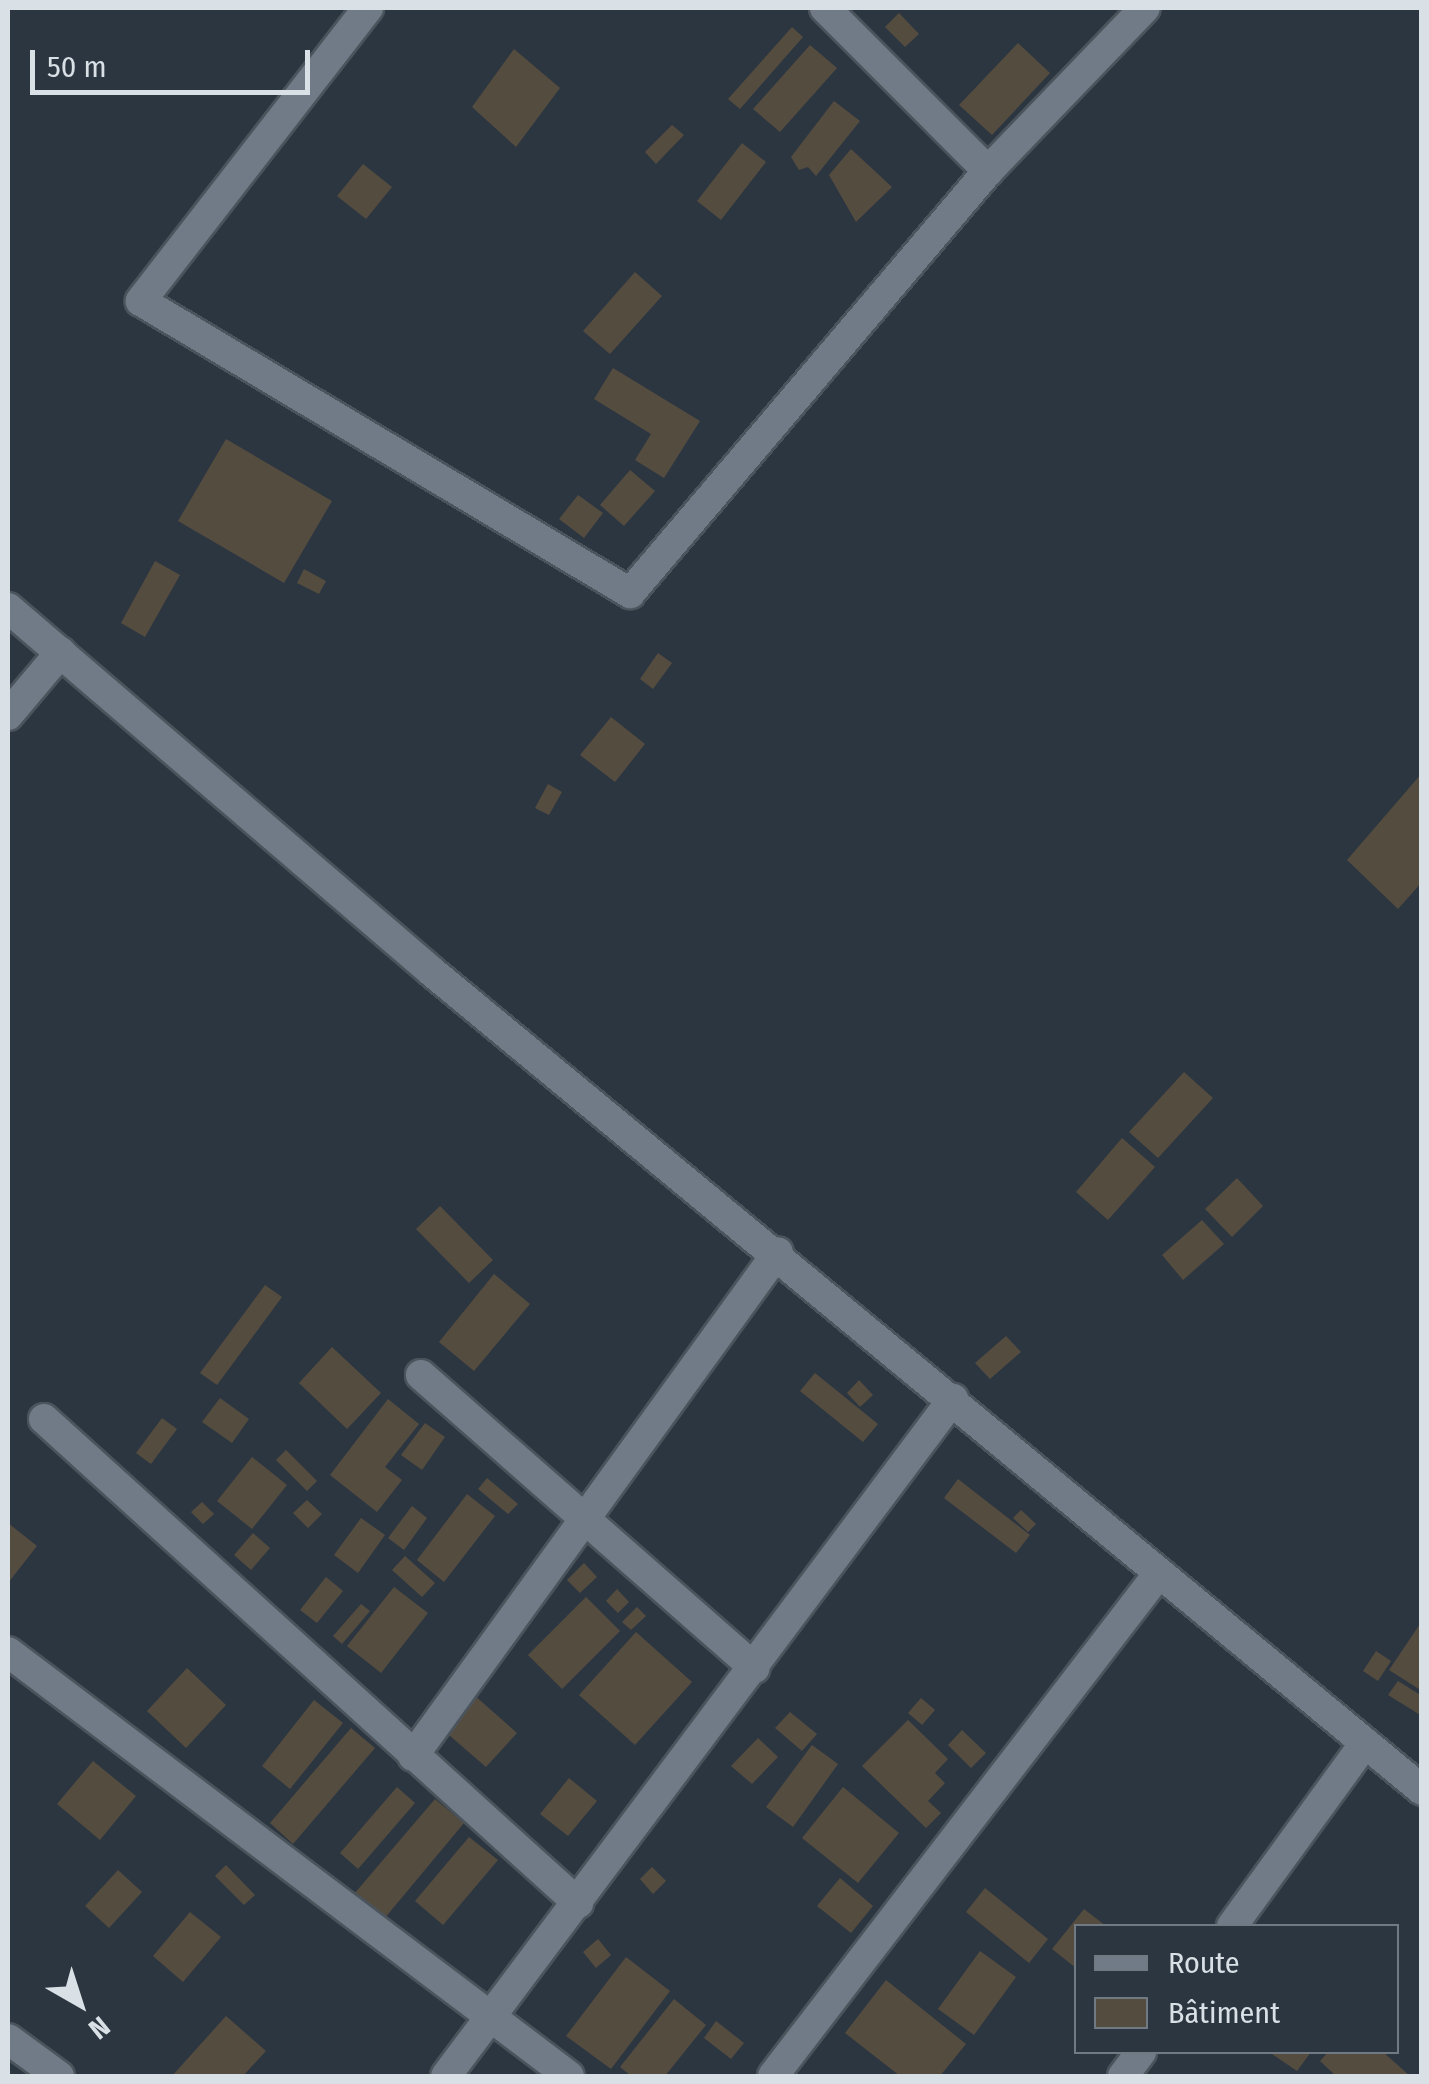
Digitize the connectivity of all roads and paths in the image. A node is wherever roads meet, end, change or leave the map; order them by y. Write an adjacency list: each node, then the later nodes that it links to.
1 (368, 8): 4 (street)
2 (825, 8): 4 (street)
3 (1145, 8): 4 (street)
4 (988, 172)
5 (8, 608): 6 (street)
6 (61, 652): 7 (street); 8 (street)
7 (8, 715)
8 (778, 1252): 10 (street); 12 (street)
9 (421, 1376): 12 (street)
10 (953, 1399): 13 (street); 15 (street)
11 (44, 1419): 17 (street)
12 (586, 1520): 15 (street); 17 (street)
13 (1159, 1573): 16 (street); 27 (street)
14 (8, 1652): 21 (street)
15 (754, 1668): 19 (street)
16 (1364, 1744): 18 (street); 20 (street)
17 (413, 1756): 19 (street)
18 (1422, 1790)
19 (578, 1903): 21 (street)
20 (1233, 1924)
21 (491, 2018): 25 (street); 26 (street)
22 (8, 2039): 24 (street)
23 (1140, 2054): 28 (street)
24 (58, 2076)
25 (446, 2076)
26 (569, 2076)
27 (774, 2076)
28 (1123, 2076)

